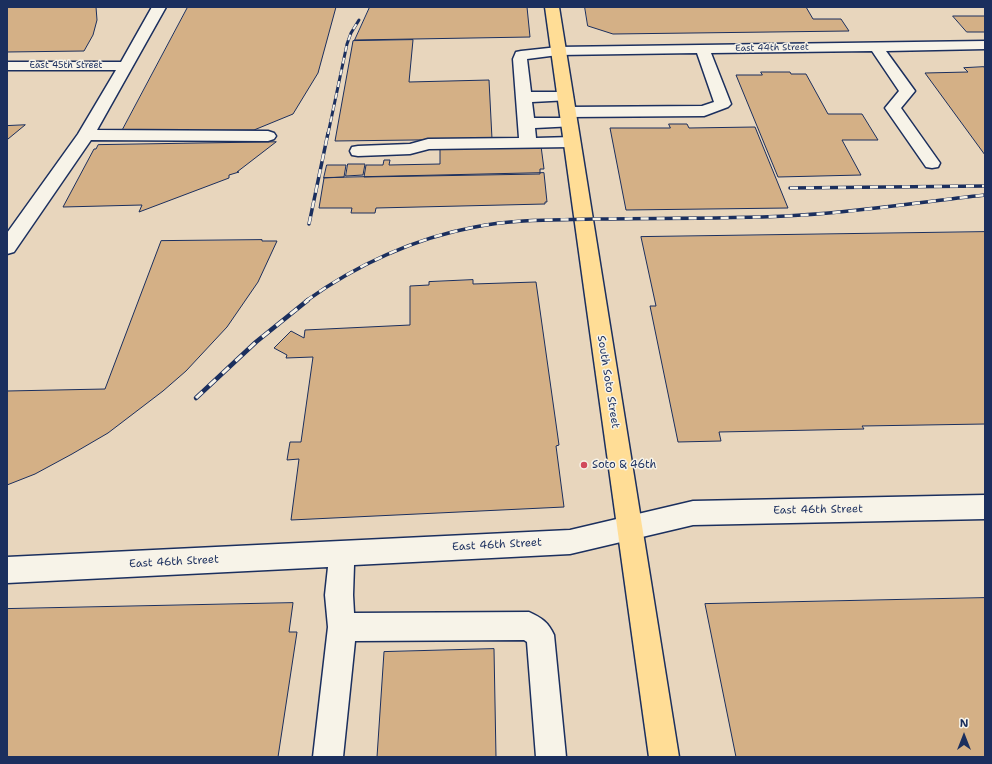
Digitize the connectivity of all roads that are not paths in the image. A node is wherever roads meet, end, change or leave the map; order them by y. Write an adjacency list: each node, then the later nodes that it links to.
1 (159, 7): 8 (street)
2 (552, 7): 6 (main road, South Soto Street)
3 (985, 45): 4 (street, East 44th Street)
4 (876, 47): 5 (street, East 44th Street); 16 (street)
5 (702, 49): 6 (street, East 44th Street); 10 (street)
6 (558, 51): 9 (street, East 44th Street); 10 (main road, South Soto Street)
7 (7, 66): 8 (street, East 45th Street)
8 (125, 66): 12 (street)
9 (524, 97): 10 (street); 11 (street)
10 (569, 118): 11 (street); 14 (street); 19 (main road, South Soto Street)
11 (526, 123): 14 (street)
12 (86, 135): 13 (street); 17 (street)
13 (268, 136)
14 (528, 143): 15 (street)
15 (358, 151)
16 (932, 163)
17 (7, 247)
18 (985, 507): 19 (street, East 46th Street)
19 (630, 528): 20 (street, East 46th Street); 25 (main road, South Soto Street)
20 (342, 553): 21 (street, East 46th Street); 22 (street)
21 (7, 570)
22 (342, 627): 23 (street); 24 (street)
23 (328, 757)
24 (551, 757)
25 (664, 757)

